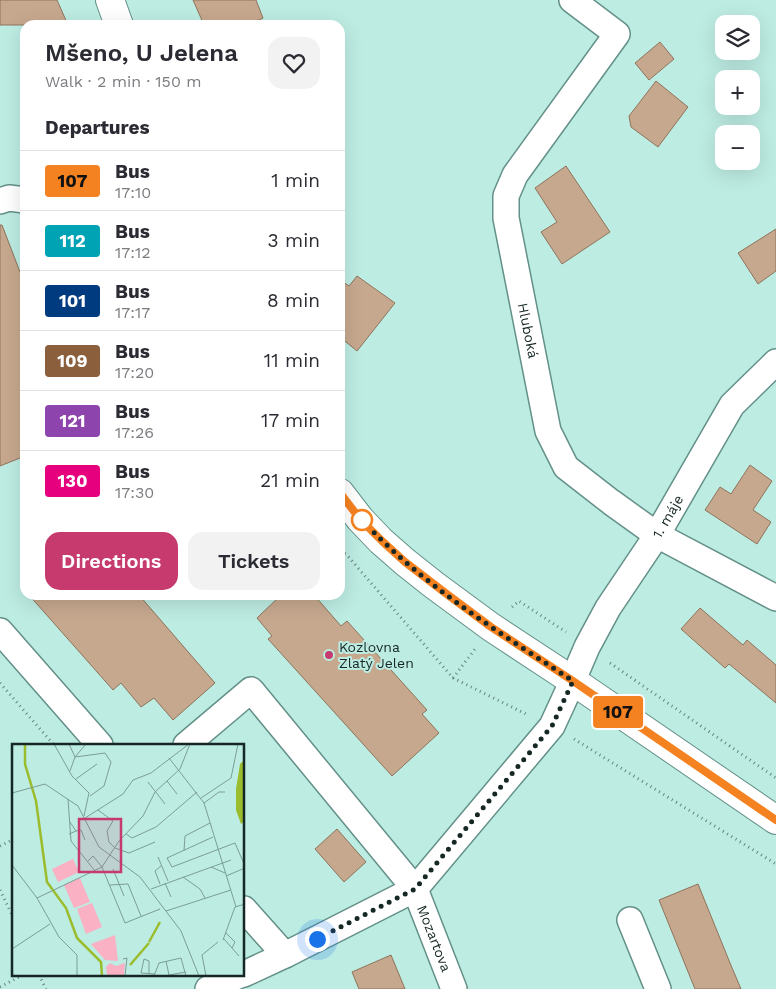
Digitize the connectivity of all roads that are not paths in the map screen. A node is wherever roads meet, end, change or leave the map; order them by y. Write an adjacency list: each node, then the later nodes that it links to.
1 (110, 0): 3 (street)
2 (572, 0): 8 (street, Hluboká)
3 (117, 20)
4 (20, 199): 5 (street)
5 (0, 201)
6 (776, 362): 8 (street, 1. máje)
7 (345, 499): 11 (street)
8 (657, 534): 9 (street, Hluboká); 11 (street, 1. máje)
9 (776, 598)
10 (0, 631): 12 (street)
11 (573, 681): 14 (street); 15 (street, 1. máje)
12 (99, 744)
13 (187, 744): 15 (street, Mozartova)
14 (776, 820)
15 (415, 889): 18 (street); 22 (street, Mozartova)
16 (245, 909): 18 (street)
17 (630, 920): 23 (street)
18 (285, 955): 19 (street)
19 (245, 974)
20 (238, 976): 21 (street)
21 (208, 989)
22 (454, 989)
23 (658, 989)

